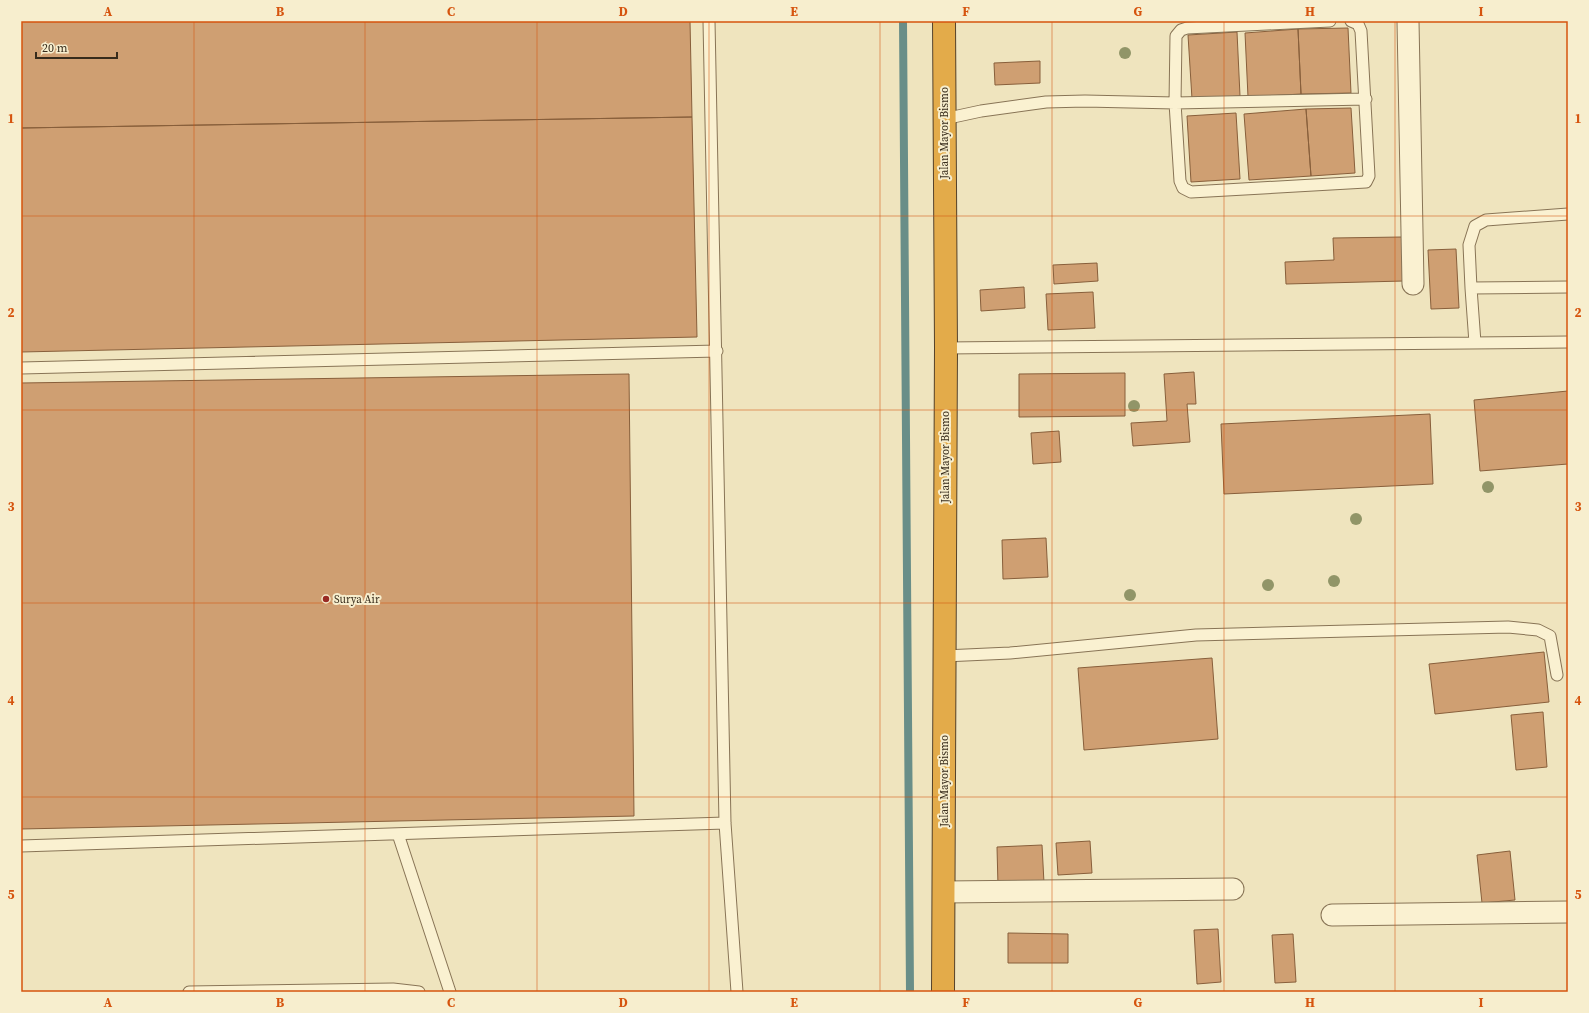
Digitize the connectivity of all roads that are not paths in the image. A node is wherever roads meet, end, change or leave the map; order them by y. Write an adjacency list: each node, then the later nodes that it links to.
1 (709, 21): 16 (lane)
2 (944, 21): 8 (highway, Jalan Mayor Bismo)
3 (1330, 21): 7 (lane)
4 (1351, 21): 6 (lane)
5 (1408, 21): 10 (street)
6 (1366, 99): 7 (lane); 7 (lane)
7 (1175, 103): 8 (lane)
8 (944, 119): 15 (highway, Jalan Mayor Bismo)
9 (1568, 214): 12 (lane)
10 (1413, 284)
11 (1568, 287): 12 (lane)
12 (1471, 288): 14 (lane)
13 (1568, 342): 14 (lane)
14 (1474, 343): 15 (lane)
15 (946, 348): 18 (highway, Jalan Mayor Bismo)
16 (717, 351): 17 (lane); 20 (lane)
17 (21, 368)
18 (944, 656): 19 (lane); 24 (highway, Jalan Mayor Bismo)
19 (1557, 675)
20 (725, 823): 21 (lane); 30 (lane)
21 (398, 834): 22 (lane); 29 (lane)
22 (21, 846)
23 (1233, 889): 24 (street)
24 (944, 892): 31 (highway, Jalan Mayor Bismo)
25 (1568, 912): 26 (street)
26 (1332, 916)
27 (189, 992): 28 (lane)
28 (419, 992)
29 (450, 992)
30 (737, 992)
31 (943, 992)

